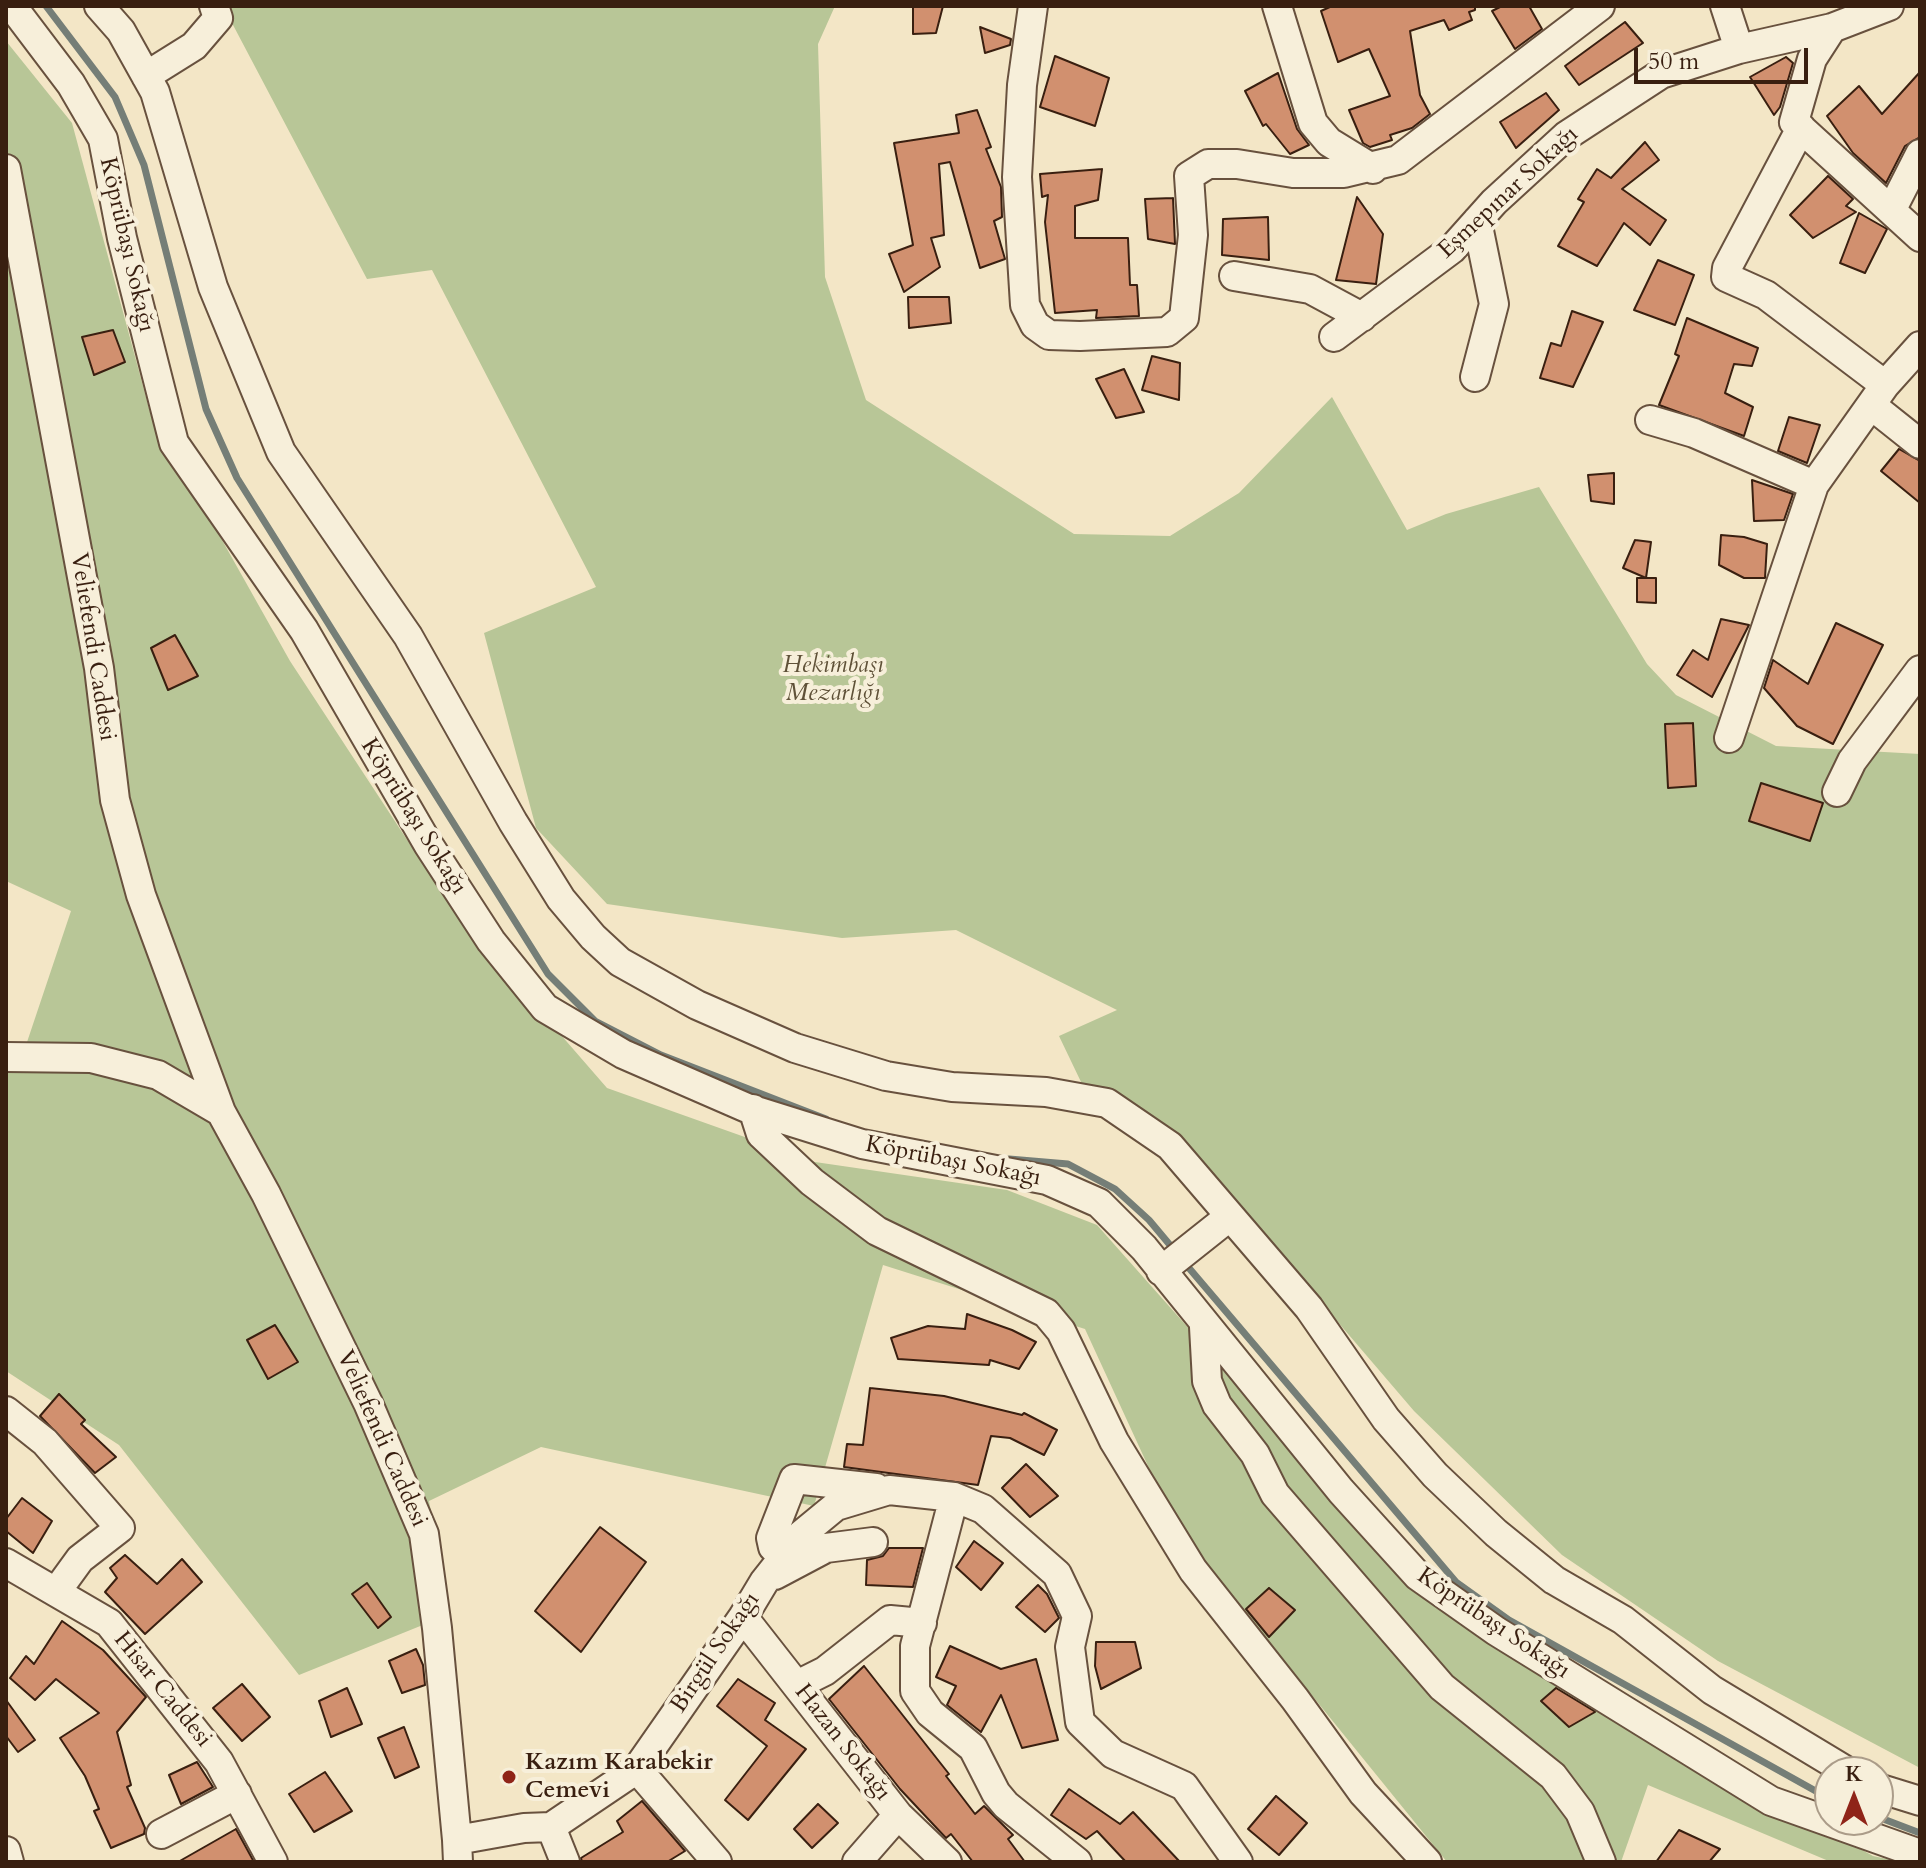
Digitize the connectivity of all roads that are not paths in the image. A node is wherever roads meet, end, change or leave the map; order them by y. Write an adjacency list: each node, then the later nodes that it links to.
1 (12, 6): 32 (street, Köprübaşı Sokağı)
2 (99, 6): 11 (street)
3 (214, 6): 11 (street)
4 (1033, 6): 15 (street)
5 (1277, 6): 15 (street)
6 (1600, 6): 15 (street)
7 (1725, 6): 10 (street)
8 (1889, 6): 9 (street, Eşmepınar Sokağı)
9 (1832, 28): 10 (street, Eşmepınar Sokağı); 12 (street)
10 (1739, 49): 17 (street, Eşmepınar Sokağı)
11 (146, 76): 34 (street)
12 (1801, 128): 16 (street); 24 (street)
13 (1920, 154): 16 (street)
14 (6, 169): 33 (street, Veliefendi Caddesi)
15 (1373, 169)
16 (1892, 209): 18 (street)
17 (1477, 221): 20 (street, Eşmepınar Sokağı); 23 (street)
18 (1920, 237)
19 (1234, 276): 20 (street)
20 (1362, 317): 21 (street, Eşmepınar Sokağı)
21 (1334, 337)
22 (1920, 346): 24 (street)
23 (1475, 377)
24 (1878, 395): 26 (street); 27 (street)
25 (1650, 420): 27 (street)
26 (1920, 444)
27 (1814, 485): 29 (street)
28 (1920, 670): 30 (street)
29 (1729, 738)
30 (1837, 792)
31 (6, 1057): 33 (street)
32 (753, 1109): 35 (street, Köprübaşı Sokağı); 67 (street)
33 (221, 1112): 57 (street, Veliefendi Caddesi)
34 (1221, 1223): 35 (street); 48 (street)
35 (1167, 1267): 36 (street, Köprübaşı Sokağı)
36 (1204, 1327): 58 (street, Köprübaşı Sokağı); 68 (street)
37 (6, 1411): 44 (street)
38 (889, 1490): 39 (street, Birgül Sokağı); 41 (street, Birgül Sokağı); 41 (street, Birgül Sokağı)
39 (954, 1497): 46 (street); 66 (street, Birgül Sokağı)
40 (873, 1542): 43 (street)
41 (786, 1554): 43 (street, Birgül Sokağı)
42 (6, 1563): 44 (street, Hisar Caddesi)
43 (764, 1582): 45 (street, Birgül Sokağı)
44 (56, 1592): 51 (street, Hisar Caddesi)
45 (743, 1617): 47 (street, Hazan Sokağı); 49 (street, Birgül Sokağı)
46 (922, 1623): 47 (street); 65 (street)
47 (797, 1685): 53 (street, Hazan Sokağı)
48 (1821, 1756)
49 (637, 1769): 54 (street, Birgül Sokağı); 62 (street)
50 (1894, 1793): 52 (street)
51 (237, 1794): 55 (street); 59 (street, Hisar Caddesi)
52 (1920, 1801)
53 (898, 1815): 63 (street); 64 (street, Hazan Sokağı)
54 (551, 1827): 57 (street, Birgül Sokağı); 61 (street)
55 (161, 1834)
56 (6, 1851): 60 (street)
57 (458, 1851)
58 (1920, 1854)
59 (267, 1860)
60 (9, 1862)
61 (565, 1862)
62 (717, 1862)
63 (857, 1862)
64 (947, 1862)
65 (1077, 1862)
66 (1238, 1862)
67 (1427, 1862)
68 (1601, 1862)

